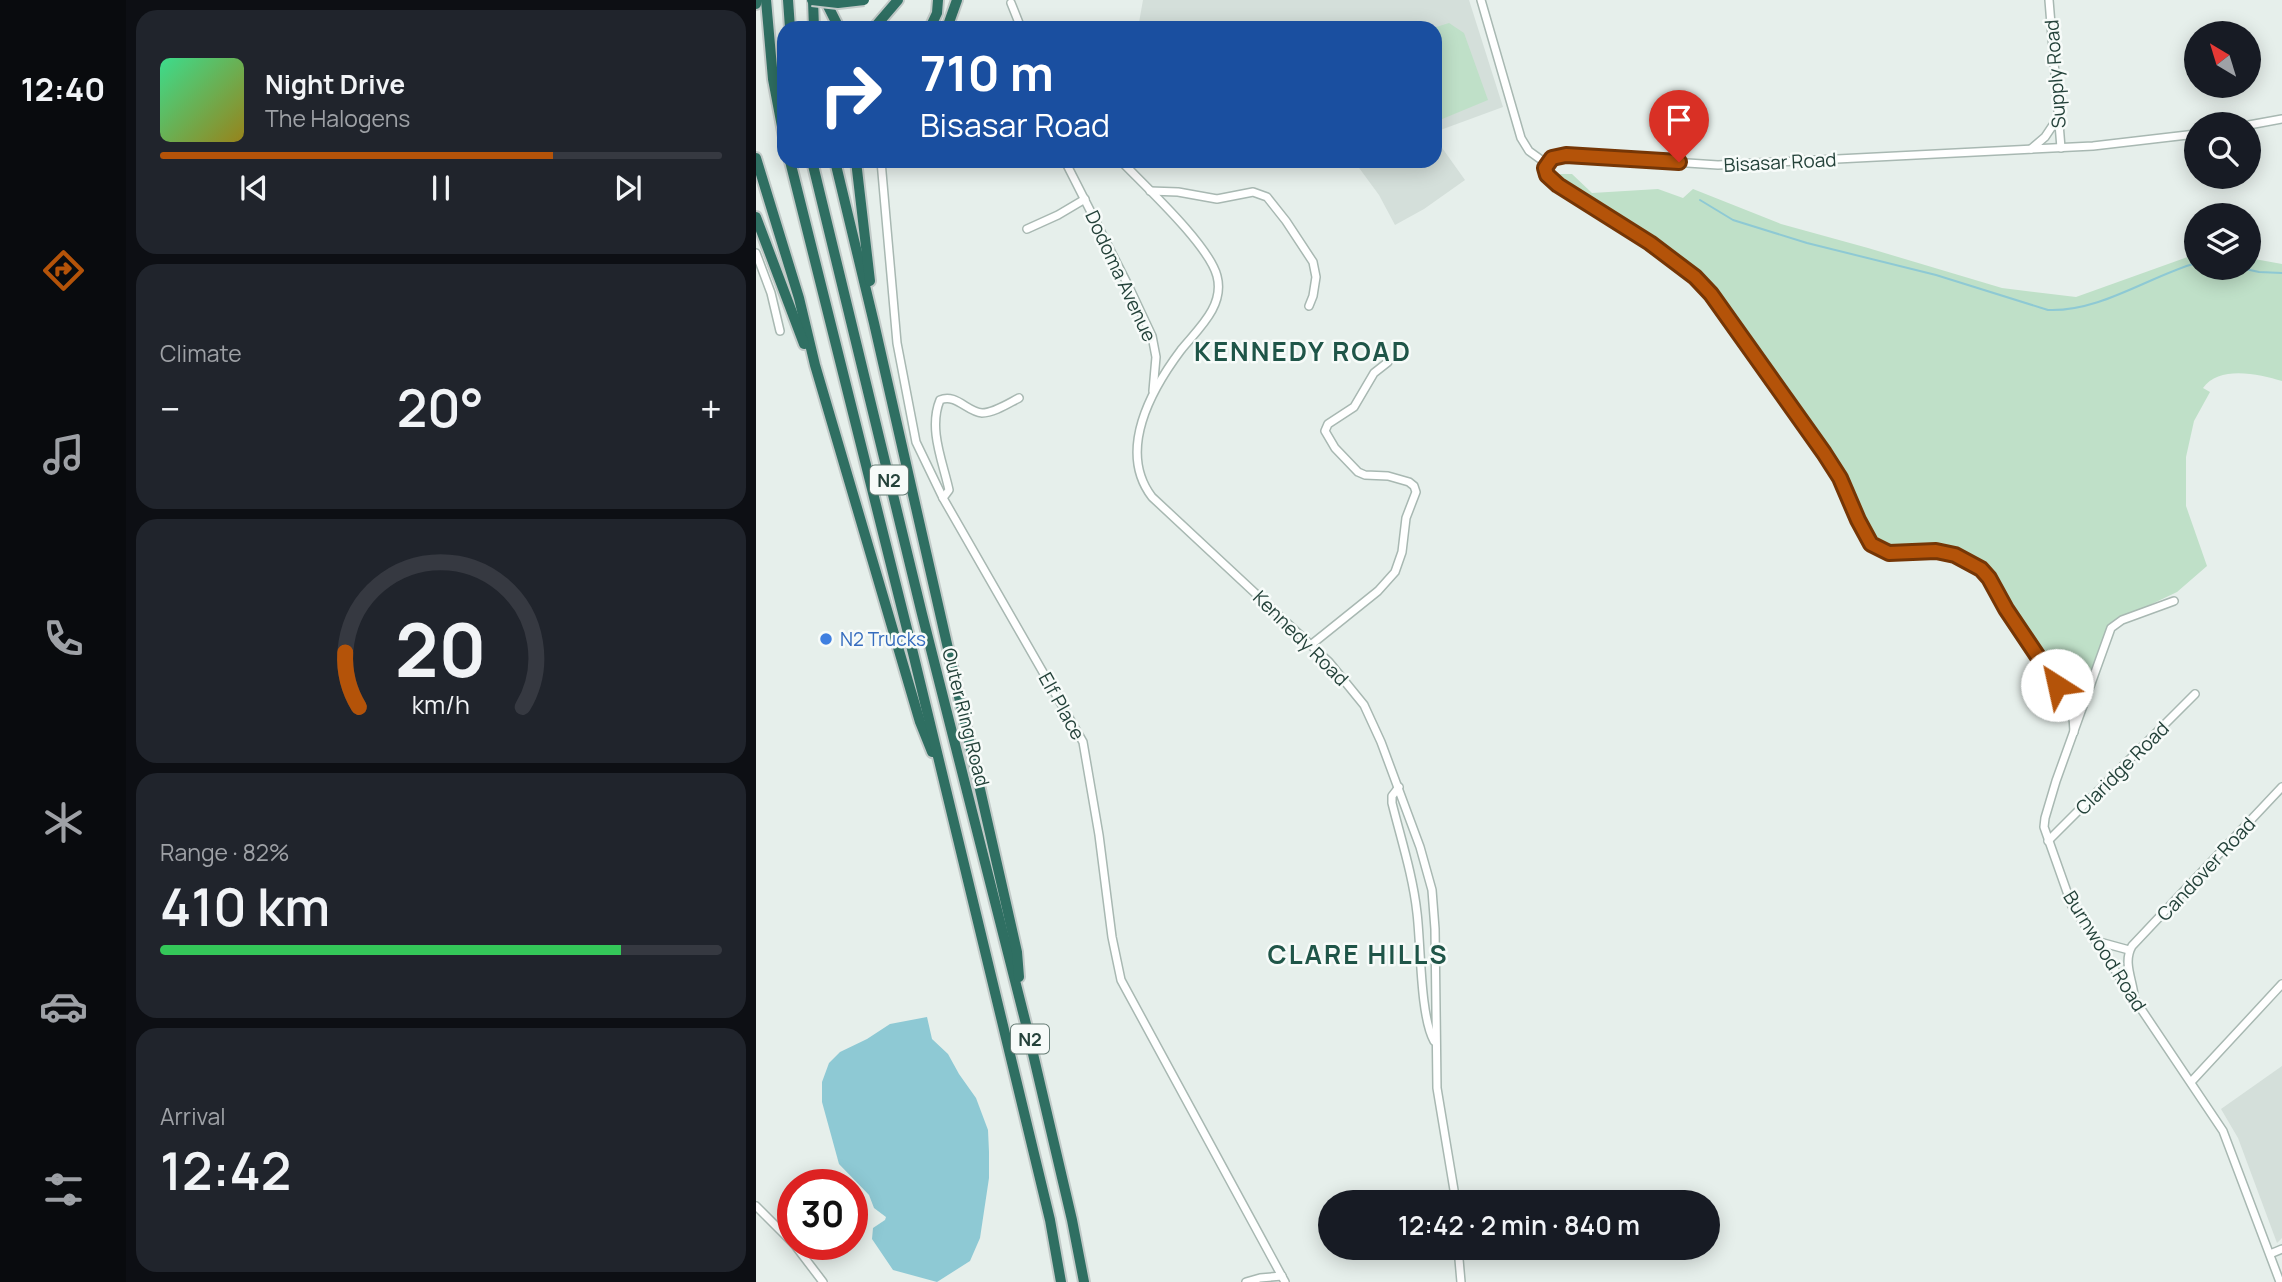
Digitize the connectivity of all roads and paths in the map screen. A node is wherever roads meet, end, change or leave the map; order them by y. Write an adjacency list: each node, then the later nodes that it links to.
1 (765, 0): 19 (highway)
2 (788, 0): 12 (highway)
3 (813, 0): 5 (highway, bridge); 13 (highway)
4 (825, 0): 14 (highway)
5 (864, 0)
6 (898, 0): 15 (highway)
7 (938, 0): 16 (highway)
8 (957, 0): 17 (highway)
9 (1480, 0): 27 (street)
10 (2049, 0): 20 (street, Supply Road)
11 (1011, 3): 18 (street)
12 (790, 21)
13 (814, 21)
14 (836, 21)
15 (880, 21)
16 (933, 21)
17 (950, 21)
18 (1018, 21)
19 (777, 100)
20 (2058, 117): 24 (street, Supply Road); 25 (street)
21 (2282, 119): 22 (street)
22 (2261, 123)
23 (2184, 136): 24 (street, Bisasar Road)
24 (2061, 148): 25 (street, Bisasar Road)
25 (2031, 150): 27 (street, Bisasar Road)
26 (756, 159): 46 (highway)
27 (1547, 164): 53 (street)
28 (792, 168): 54 (highway, Outer Ring Road / N2)
29 (815, 168): 61 (highway, Outer Ring Road / N2)
30 (837, 168): 43 (highway)
31 (857, 168): 40 (highway)
32 (863, 168): 40 (highway)
33 (882, 168): 49 (street, Elf Place)
34 (1069, 168): 37 (street, Dodoma Avenue)
35 (1128, 168): 36 (street, Kennedy Road)
36 (1150, 191): 42 (street); 47 (street, Kennedy Road)
37 (1085, 199): 39 (street); 47 (street, Dodoma Avenue)
38 (756, 217): 46 (highway)
39 (1027, 229)
40 (867, 252): 43 (highway)
41 (756, 253): 44 (street)
42 (1309, 306)
43 (874, 323): 61 (highway)
44 (780, 331)
45 (1388, 362): 51 (street)
46 (815, 365): 54 (highway)
47 (1152, 395): 51 (street, Kennedy Road)
48 (1019, 398): 49 (street)
49 (943, 498): 72 (street, Elf Place)
50 (2174, 601): 53 (street, Burnwood Road)
51 (1312, 644): 55 (street, Kennedy Road)
52 (2195, 694): 57 (street, Claridge Road)
53 (2074, 732): 57 (street, Burnwood Road)
54 (940, 768): 74 (highway, Outer Ring Road / N2)
55 (1399, 787): 63 (street, Kennedy Road); 63 (street)
56 (2282, 787): 59 (street, Candover Road)
57 (2048, 841): 58 (street, Burnwood Road)
58 (2095, 941): 59 (street); 62 (street, Burnwood Road)
59 (2129, 950): 62 (street)
60 (2282, 984): 64 (street)
61 (1017, 990): 75 (highway, Outer Ring Road / N2)
62 (2134, 999): 64 (street, Burnwood Road)
63 (1436, 1044): 65 (street, Kennedy Road)
64 (2191, 1082): 69 (street, Burnwood Road)
65 (1454, 1190)
66 (756, 1206): 67 (street)
67 (777, 1228)
68 (2282, 1249): 69 (street)
69 (2270, 1254): 78 (street, Burnwood Road)
70 (805, 1260): 73 (street)
71 (1459, 1260): 77 (street)
72 (1284, 1279): 76 (street)
73 (821, 1280)
74 (1061, 1282)
75 (1084, 1282)
76 (1246, 1282)
77 (1461, 1282)
78 (2280, 1282)

